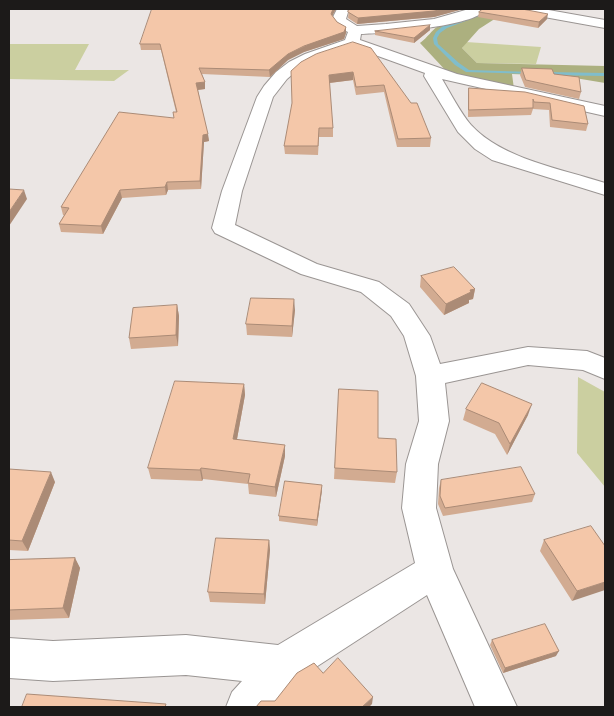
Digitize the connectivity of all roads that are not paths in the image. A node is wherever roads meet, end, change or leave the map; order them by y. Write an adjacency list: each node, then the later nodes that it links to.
1 (343, 9): 5 (street)
2 (480, 9): 5 (street)
3 (522, 9): 4 (street)
4 (605, 24)
5 (353, 36): 6 (street); 10 (street)
6 (434, 71): 7 (street); 8 (street)
7 (605, 111)
8 (605, 189)
9 (605, 370): 10 (street)
10 (430, 376): 11 (street)
11 (435, 570): 13 (street); 15 (street)
12 (9, 658): 13 (street)
13 (282, 666): 14 (street)
14 (247, 707)
15 (496, 707)

